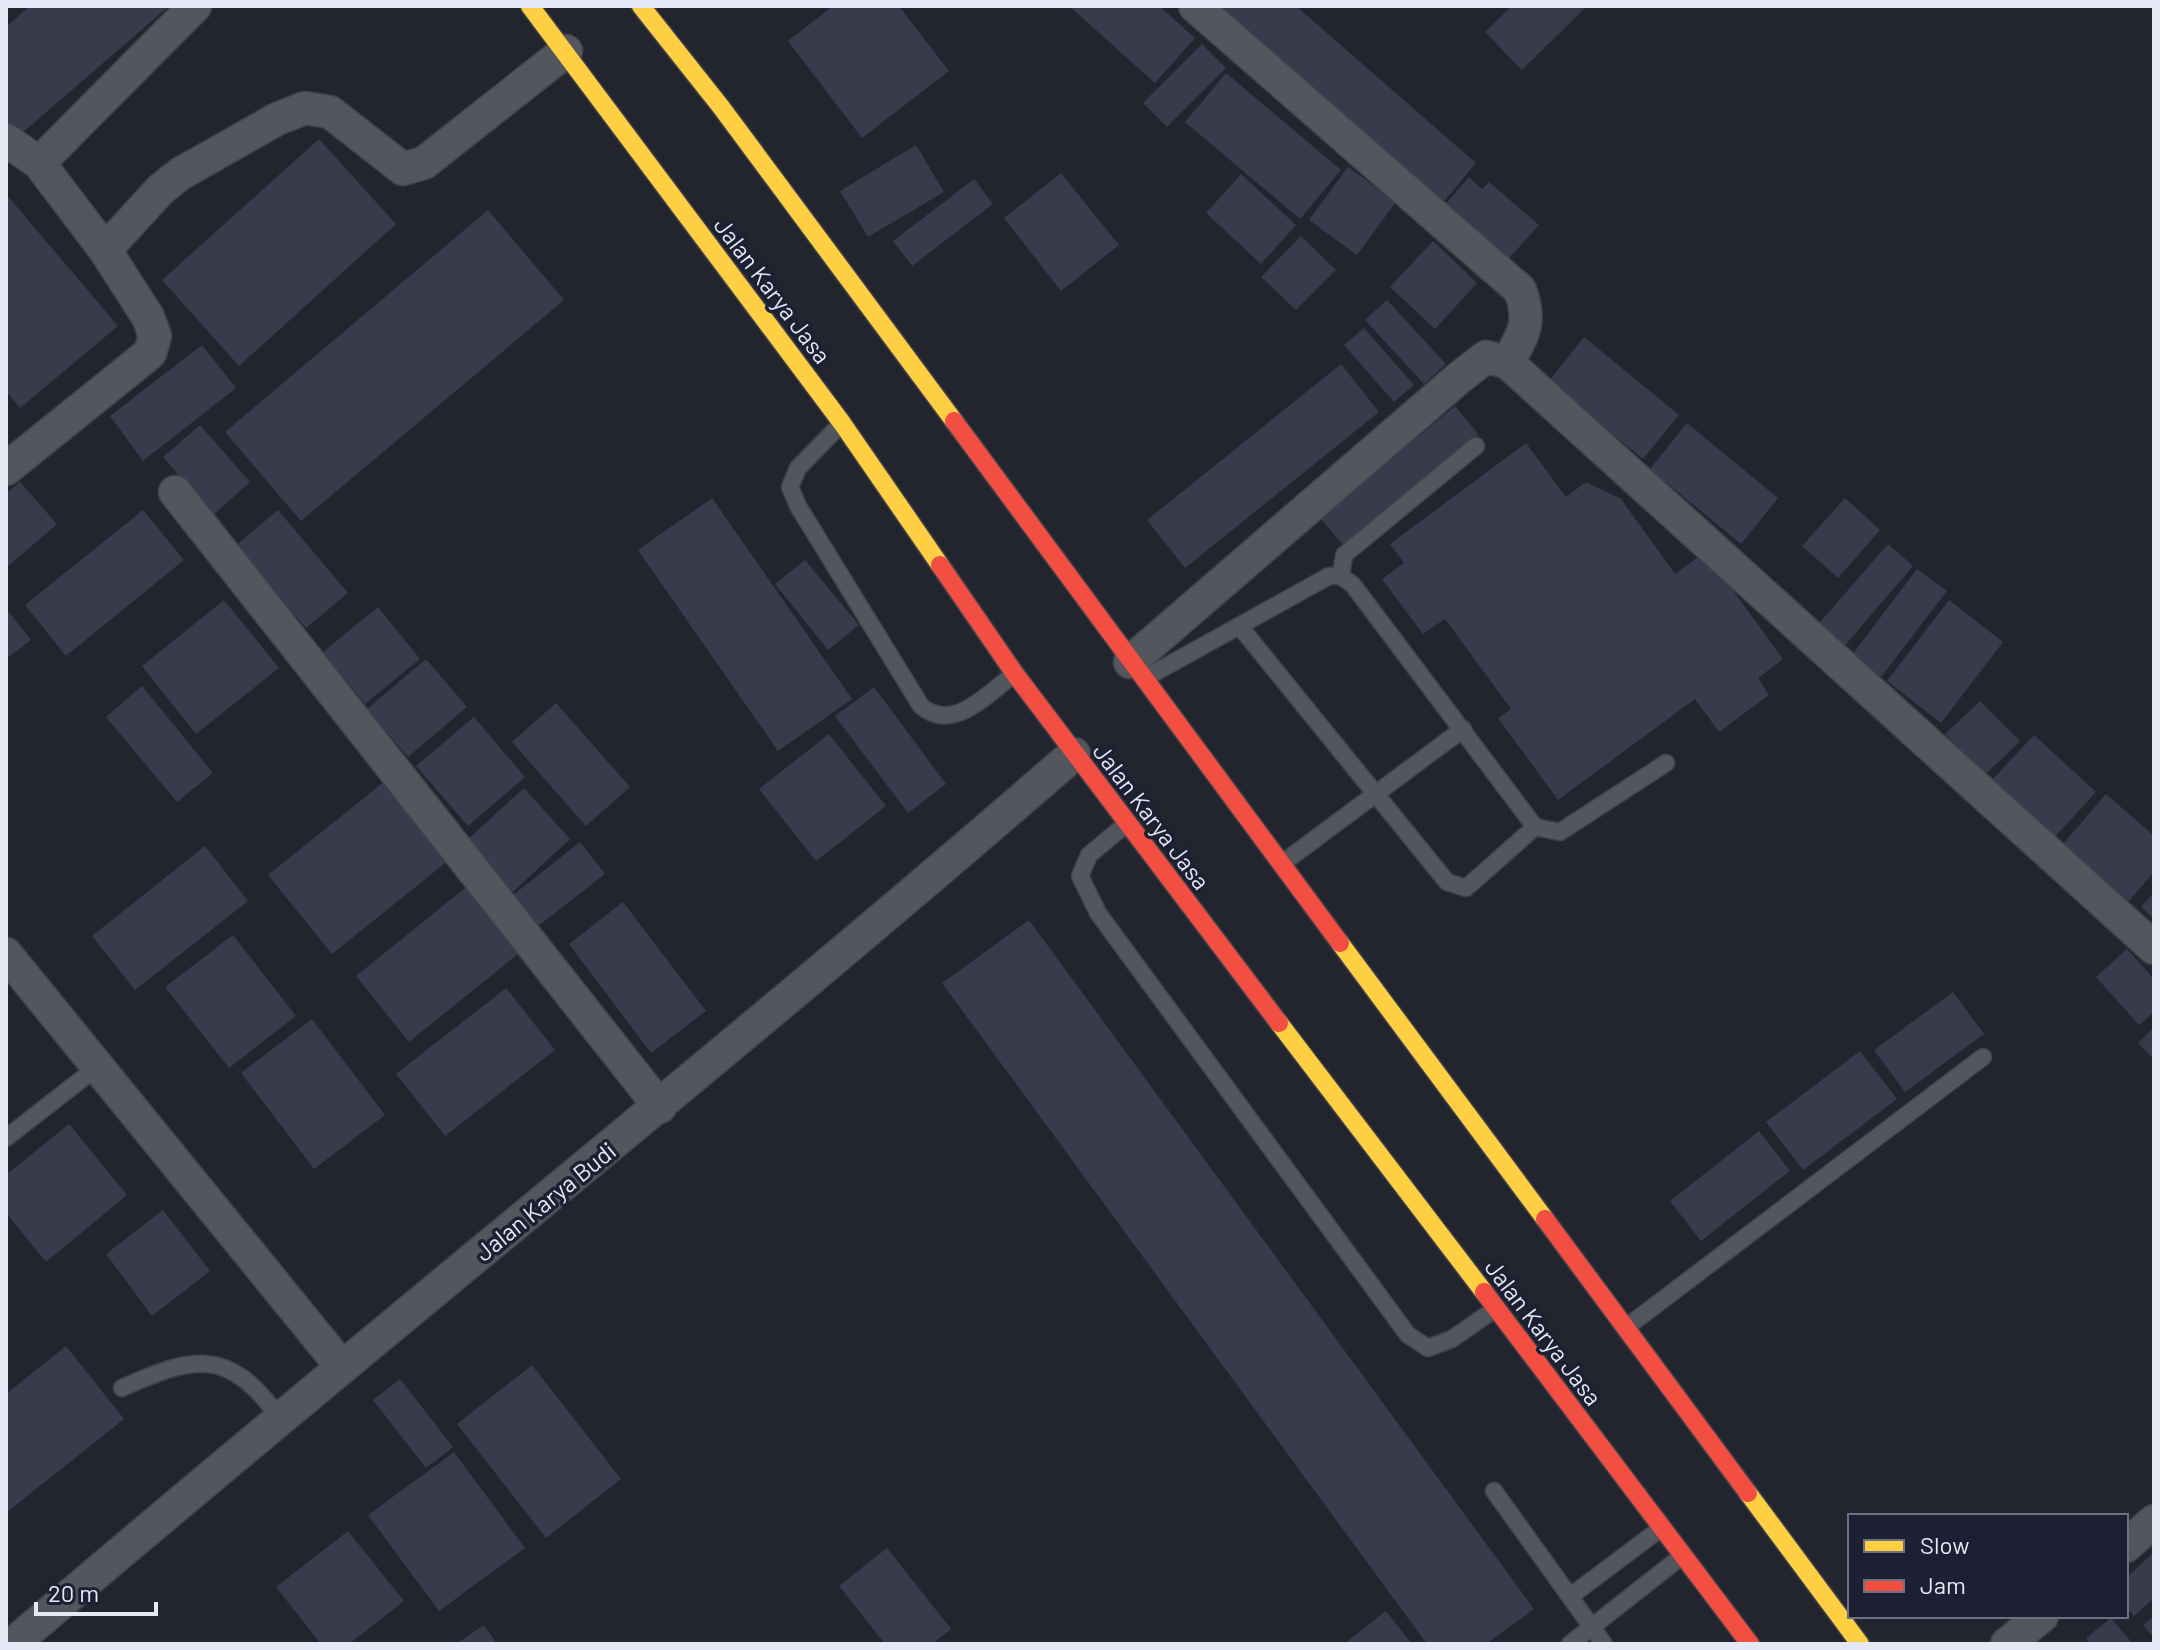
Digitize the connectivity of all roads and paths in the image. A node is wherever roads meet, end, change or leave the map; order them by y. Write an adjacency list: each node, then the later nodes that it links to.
1 (195, 6): 7 (street)
2 (530, 6): 5 (highway, Jalan Karya Jasa)
3 (641, 6): 16 (highway)
4 (1195, 6): 9 (street)
5 (566, 51): 8 (street); 10 (highway, Jalan Karya Jasa)
6 (6, 140): 7 (street)
7 (39, 163): 8 (street)
8 (105, 250): 12 (street)
9 (1507, 362): 16 (street); 25 (street)
10 (842, 423): 17 (highway, Jalan Karya Jasa); 17 (lane)
11 (1476, 446): 14 (lane)
12 (6, 469)
13 (175, 492): 29 (street)
14 (1341, 576): 15 (lane); 18 (lane)
15 (1241, 628): 16 (lane); 21 (lane)
16 (1136, 671): 24 (highway)
17 (1015, 674): 19 (highway, Jalan Karya Jasa)
18 (1463, 729): 21 (lane); 23 (lane)
19 (1074, 754): 22 (highway, Jalan Karya Jasa); 29 (street, Jalan Karya Budi)
20 (1666, 763): 23 (lane)
21 (1375, 795): 23 (lane); 24 (lane)
22 (1128, 823): 31 (highway, Jalan Karya Jasa); 31 (lane)
23 (1535, 827)
24 (1281, 864): 32 (highway)
25 (2154, 948)
26 (6, 954): 28 (street)
27 (1983, 1057): 32 (lane)
28 (96, 1068): 30 (lane); 33 (street)
29 (660, 1107): 33 (street, Jalan Karya Budi)
30 (6, 1138)
31 (1496, 1308): 38 (highway, Jalan Karya Jasa)
32 (1627, 1327): 48 (highway)
33 (342, 1367): 35 (street, Jalan Karya Budi)
34 (122, 1388): 35 (lane)
35 (278, 1416): 44 (street, Jalan Karya Budi)
36 (1494, 1491): 41 (lane)
37 (2154, 1521): 39 (street)
38 (1663, 1527): 40 (highway, Jalan Karya Jasa); 41 (lane)
39 (2128, 1544)
40 (1684, 1555): 43 (lane); 47 (highway, Jalan Karya Jasa)
41 (1572, 1595): 43 (lane)
42 (2040, 1618): 49 (street)
43 (1591, 1628): 45 (lane); 46 (lane)
44 (13, 1644)
45 (1570, 1644)
46 (1604, 1644)
47 (1750, 1644)
48 (1860, 1644)
49 (2007, 1644)

